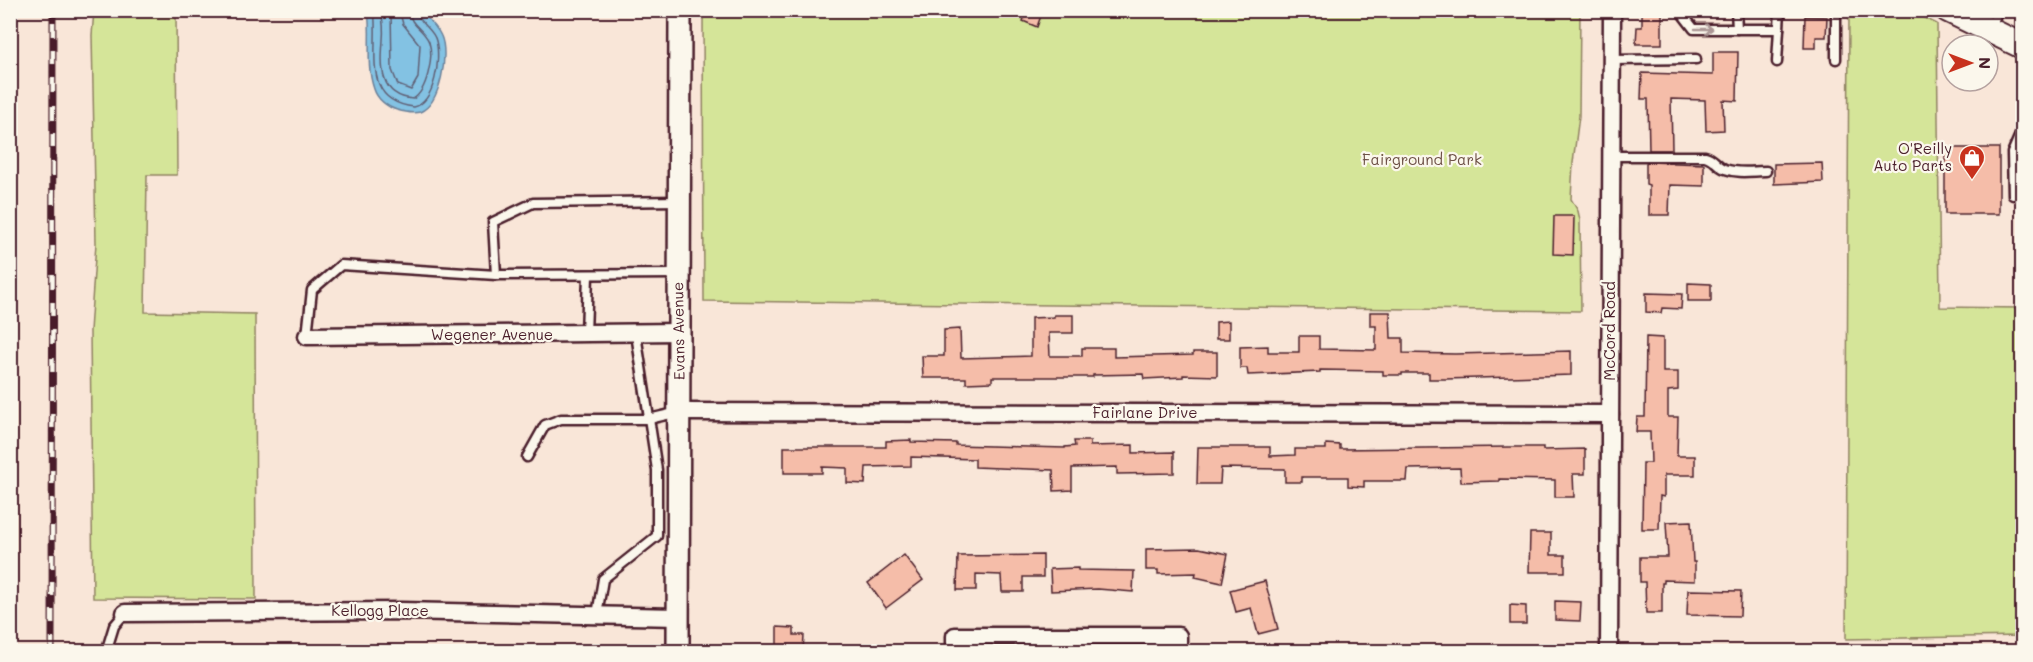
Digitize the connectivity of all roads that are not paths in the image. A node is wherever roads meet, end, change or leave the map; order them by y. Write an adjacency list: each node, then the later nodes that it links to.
1 (680, 10): 20 (street, Evans Avenue)
2 (1612, 10): 14 (street, McCord Road)
3 (1684, 10): 9 (lane, one-way to 9)
4 (1736, 10): 9 (lane)
5 (1780, 10): 10 (lane)
6 (1836, 10): 13 (lane)
7 (1948, 10): 8 (main road)
8 (1994, 20): 11 (main road)
9 (1737, 29): 10 (lane)
10 (1779, 29): 15 (lane)
11 (2022, 46)
12 (1696, 59): 14 (lane)
13 (1836, 59)
14 (1612, 60): 17 (street, McCord Road)
15 (1777, 62)
16 (2022, 130): 19 (lane)
17 (1611, 156): 18 (lane); 29 (street, McCord Road)
18 (1766, 171)
19 (2013, 195)
20 (678, 201): 21 (street, Evans Avenue); 22 (lane)
21 (678, 274): 23 (lane); 24 (street, Evans Avenue)
22 (496, 275): 23 (lane); 27 (lane)
23 (588, 275): 25 (lane)
24 (678, 332): 26 (street, Wegener Avenue); 28 (street, Evans Avenue)
25 (586, 334): 26 (street, Wegener Avenue); 27 (street, Wegener Avenue)
26 (636, 334): 30 (lane)
27 (307, 336)
28 (680, 412): 29 (street, Fairlane Drive); 30 (lane); 33 (street, Evans Avenue)
29 (1610, 414): 41 (street, McCord Road)
30 (649, 419): 31 (lane); 32 (lane)
31 (527, 457)
32 (657, 537): 33 (lane); 35 (lane)
33 (679, 537): 36 (street, Evans Avenue)
34 (125, 613): 35 (street, Kellogg Place); 39 (lane, Kellogg Place)
35 (597, 615): 36 (street, Kellogg Place)
36 (678, 617): 40 (street, Evans Avenue)
37 (956, 644): 38 (street)
38 (1178, 644)
39 (106, 651)
40 (678, 651)
41 (1609, 651)

